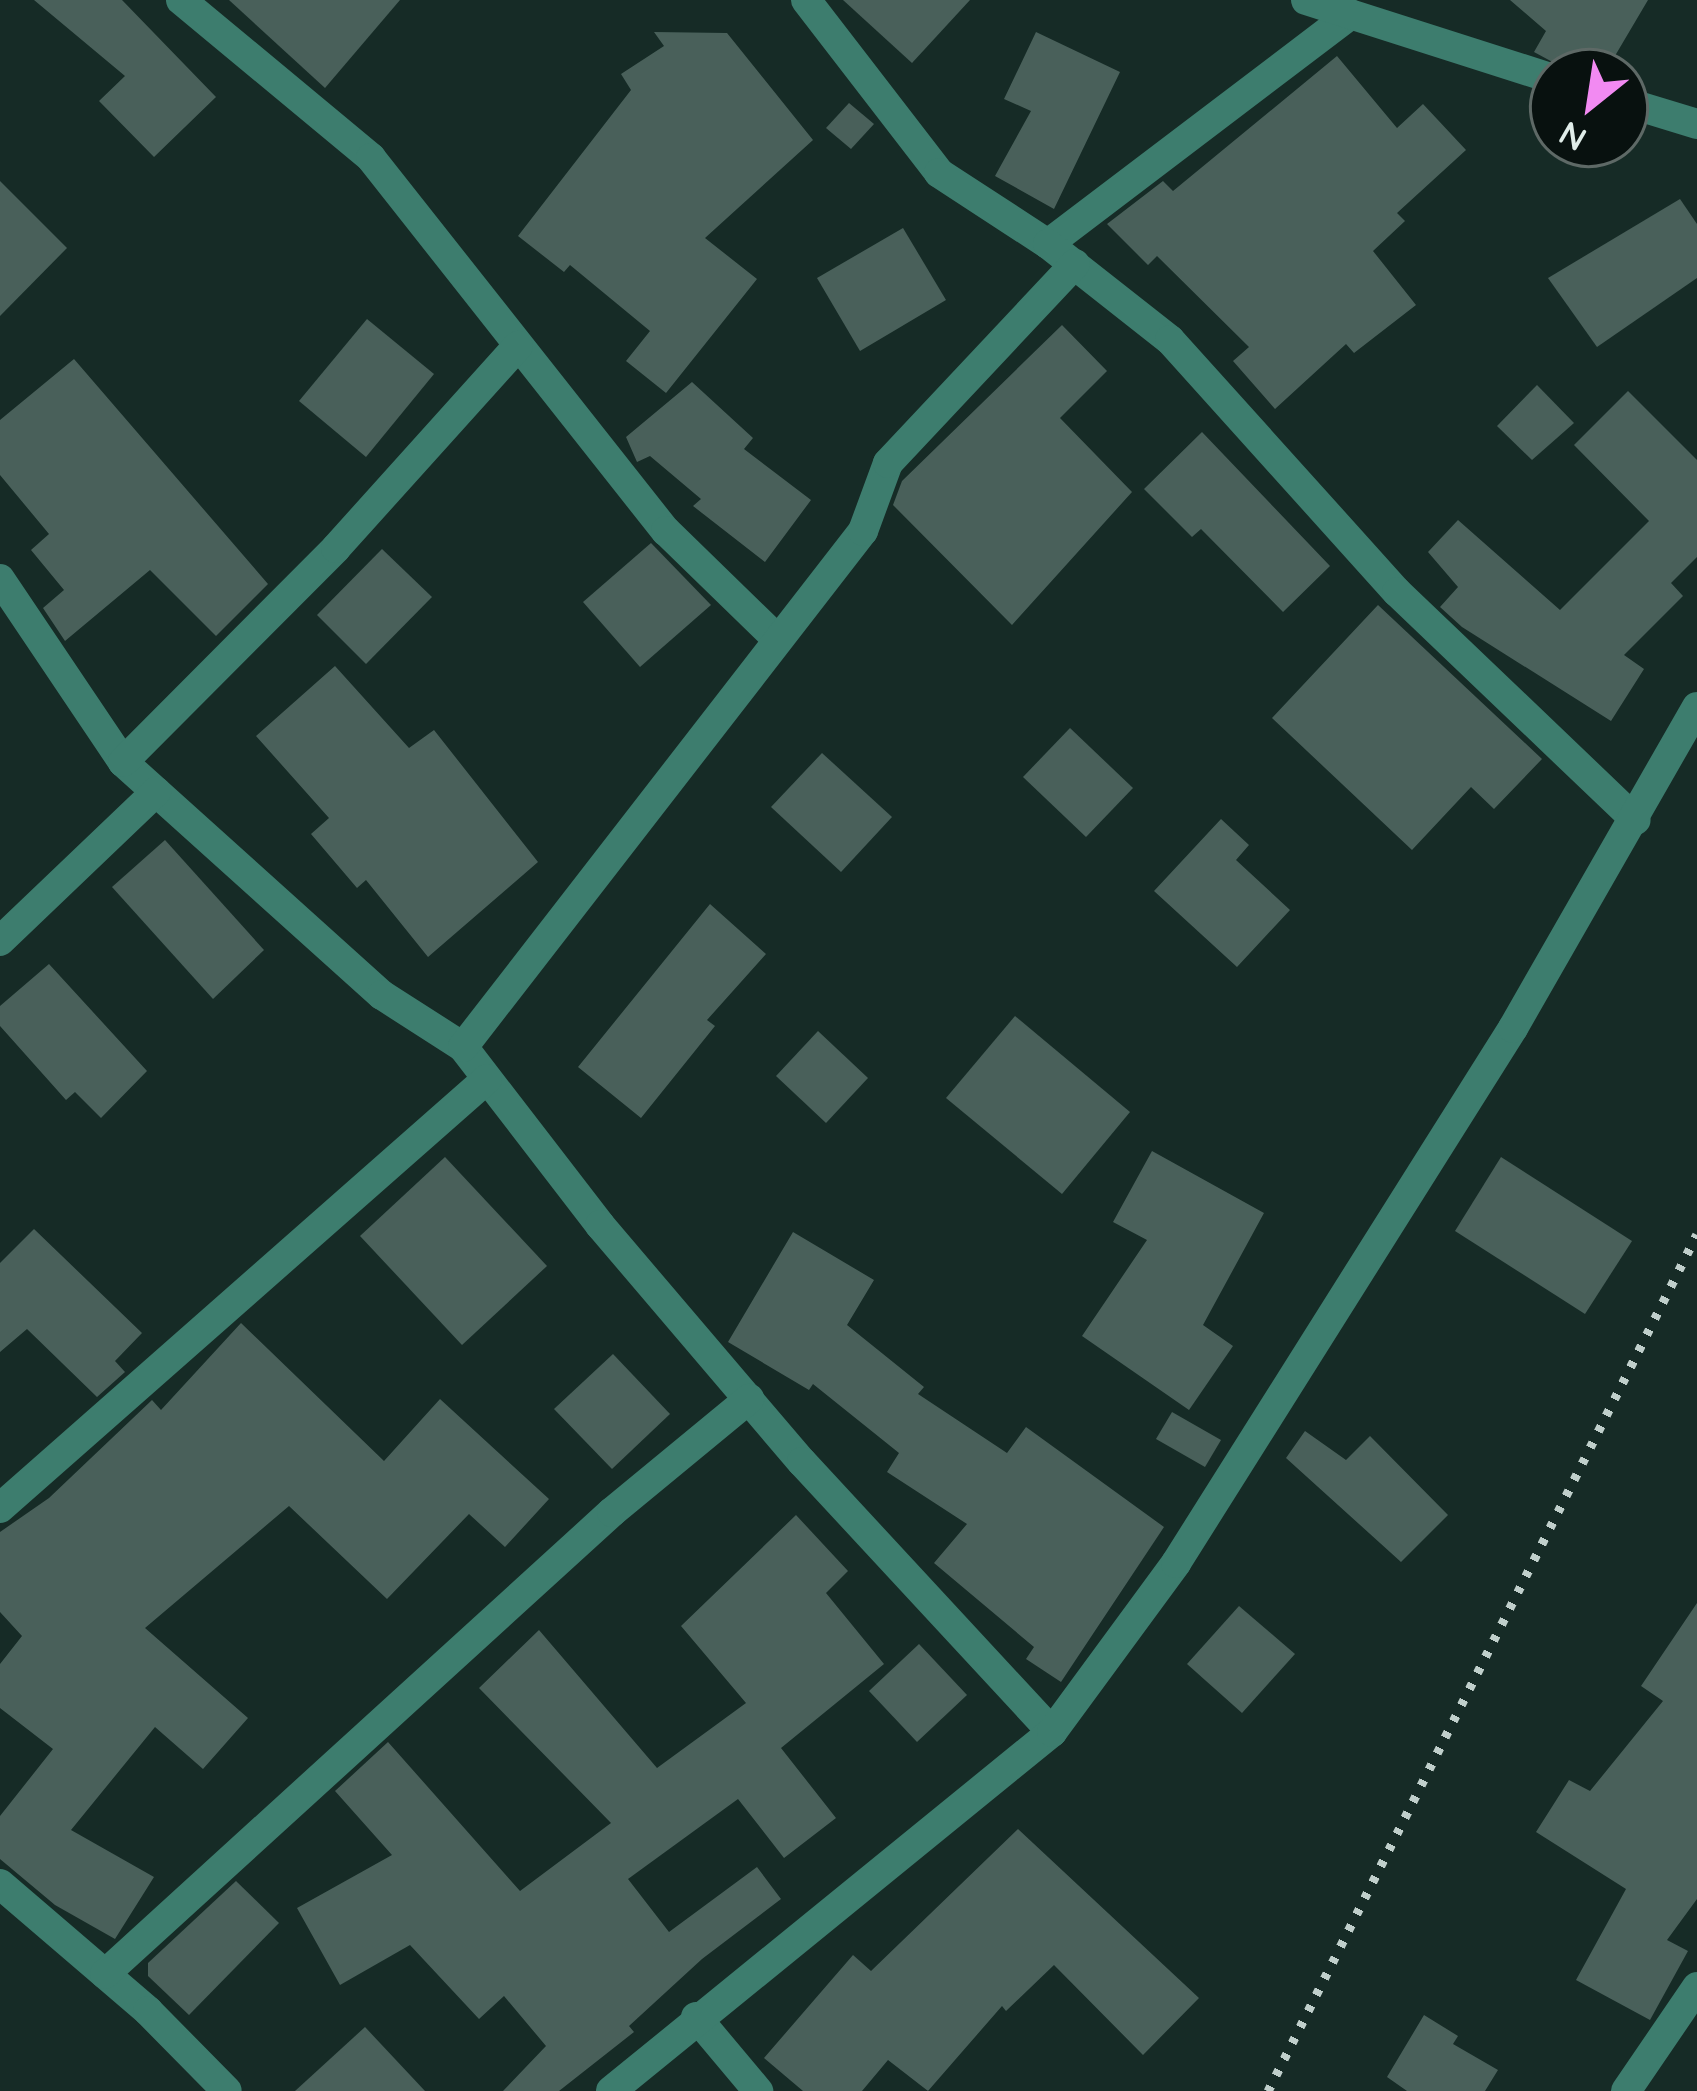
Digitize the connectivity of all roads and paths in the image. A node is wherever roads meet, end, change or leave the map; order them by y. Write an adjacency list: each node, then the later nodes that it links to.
1 (181, 0): 10 (street)
2 (806, 0): 8 (street)
3 (1306, 0): 4 (street)
4 (1352, 14): 5 (street); 8 (street)
5 (1529, 71)
6 (1649, 109): 7 (street)
7 (1697, 124)
8 (1048, 244): 9 (street)
9 (1076, 264): 12 (street); 16 (street)
10 (518, 346): 12 (street); 14 (street)
11 (0, 579): 14 (street)
12 (778, 640): 18 (street)
13 (1697, 706): 16 (street)
14 (124, 762): 15 (street)
15 (156, 792): 17 (street); 18 (street)
16 (1636, 820): 22 (street)
17 (0, 941)
18 (463, 1047): 19 (street)
19 (487, 1079): 20 (street); 21 (street)
20 (748, 1399): 22 (street); 24 (street)
21 (0, 1508)
22 (1052, 1732): 26 (street)
23 (0, 1884): 24 (street)
24 (105, 1974): 27 (street)
25 (1697, 1987): 30 (street)
26 (696, 2017): 28 (street); 29 (street)
27 (227, 2091)
28 (611, 2091)
29 (758, 2091)
30 (1626, 2091)

